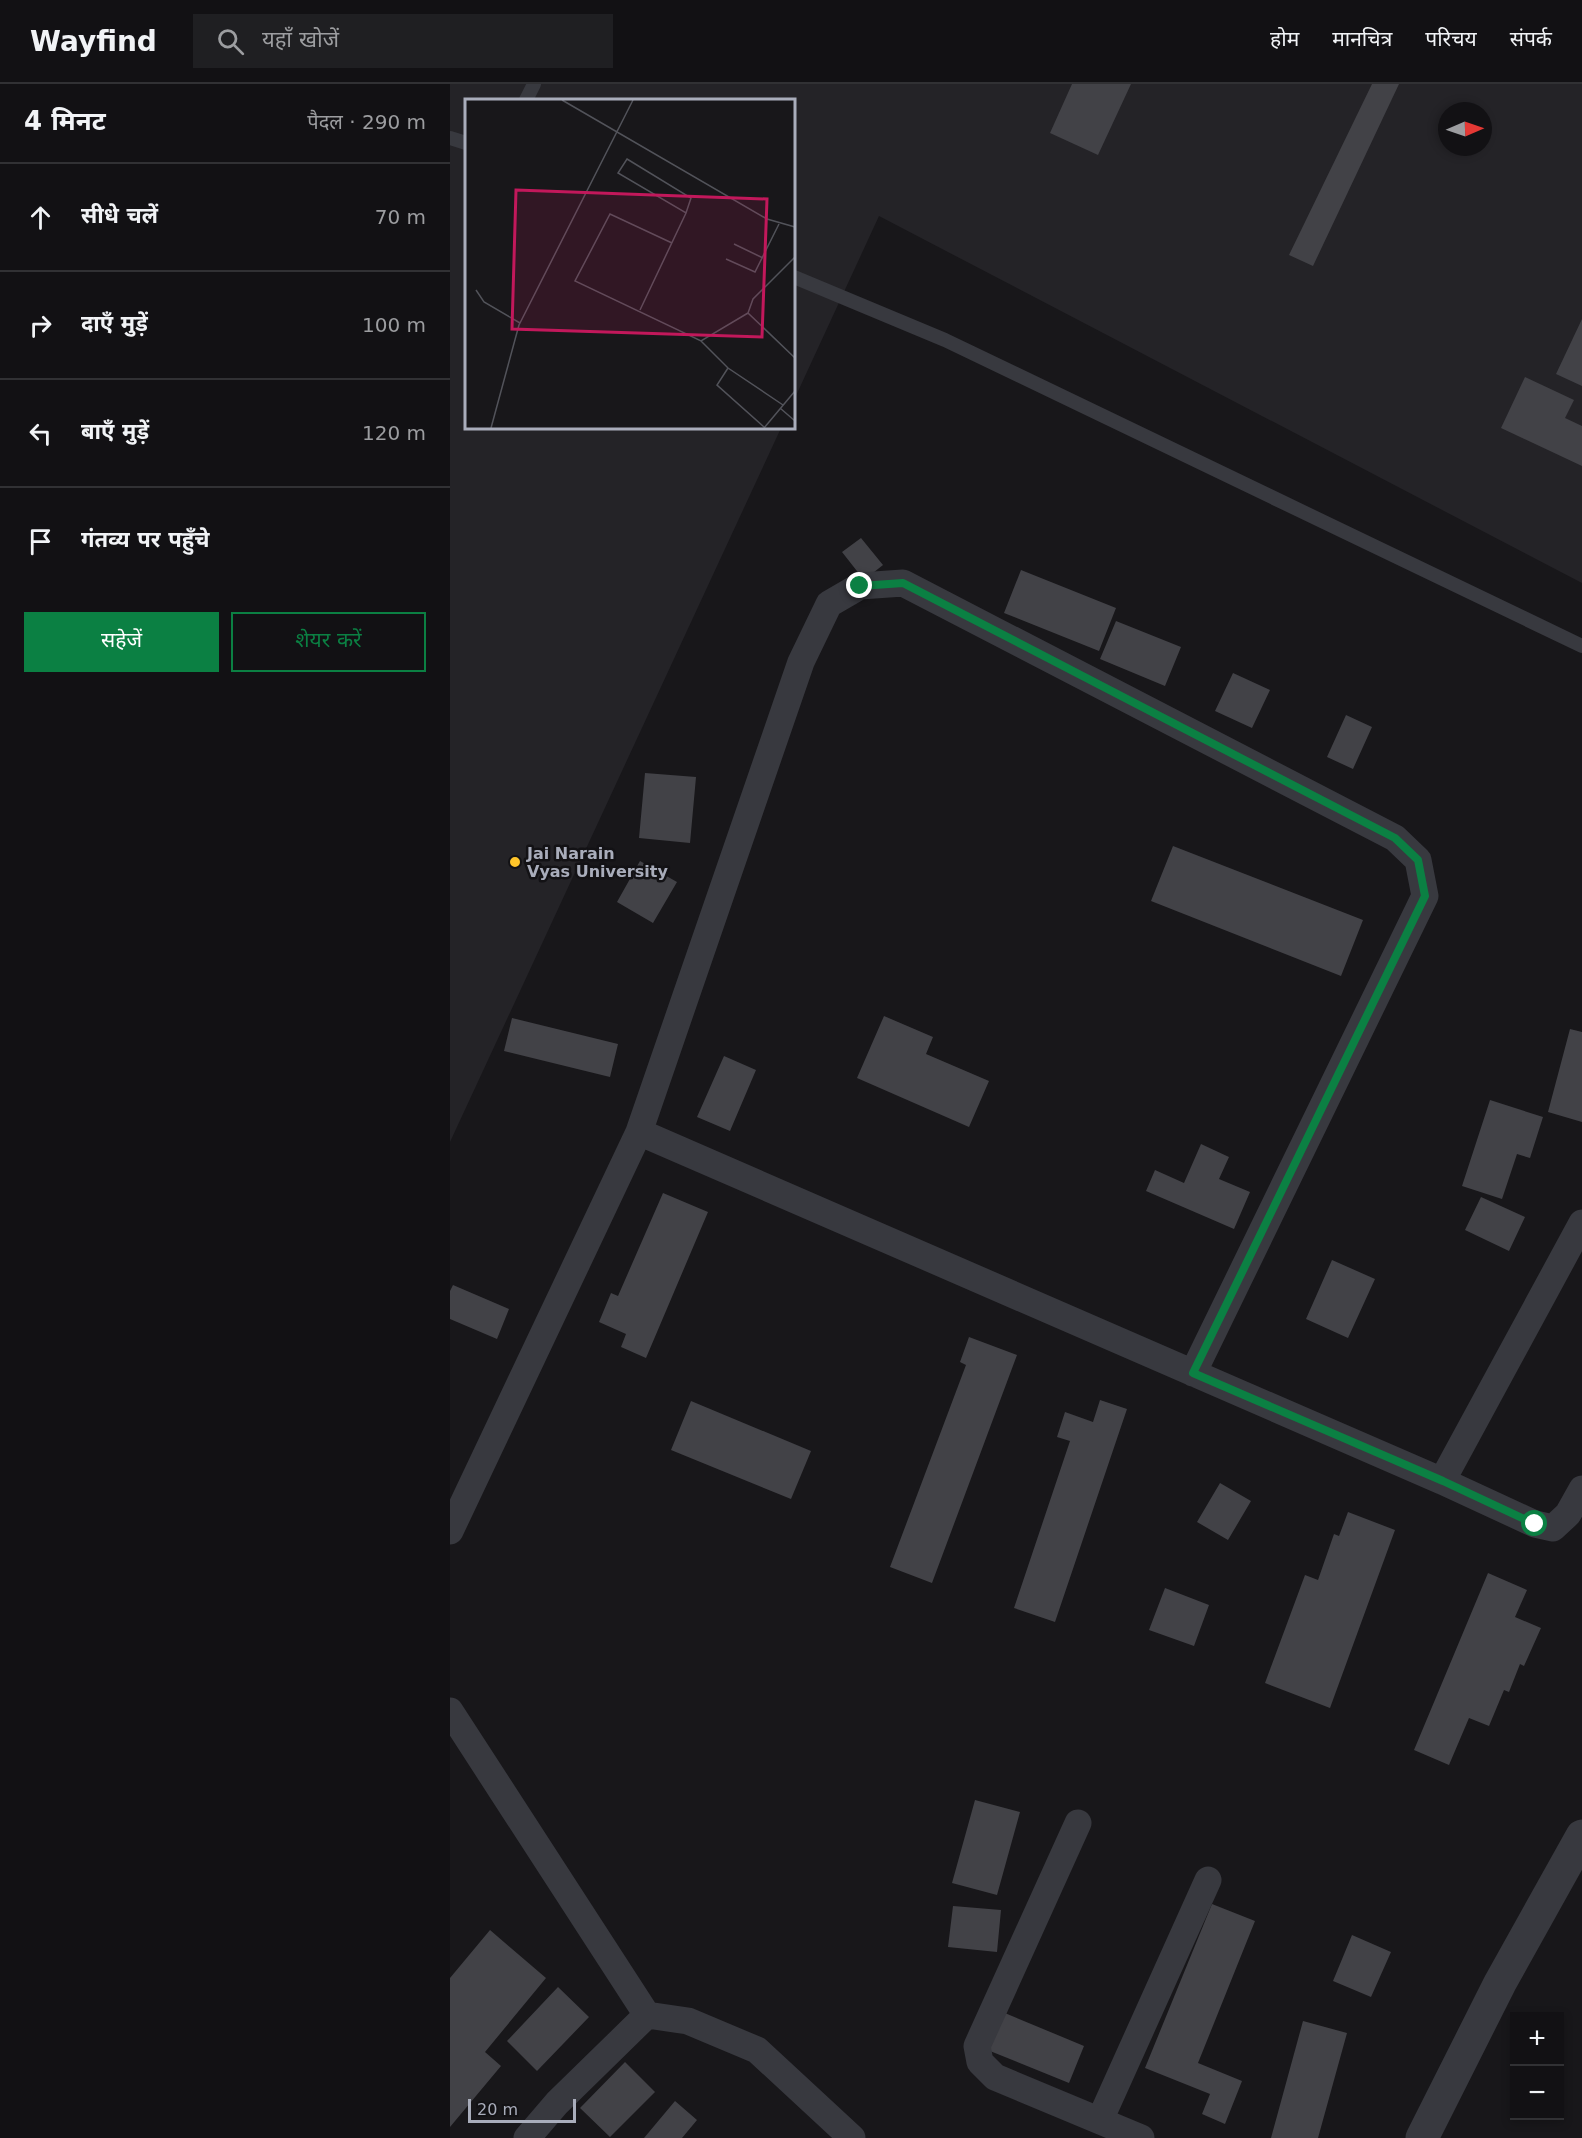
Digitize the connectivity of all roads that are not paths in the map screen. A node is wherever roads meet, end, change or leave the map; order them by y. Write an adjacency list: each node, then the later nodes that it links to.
1 (534, 84): 2 (lane)
2 (526, 99)
3 (450, 138): 4 (lane)
4 (465, 143)
5 (795, 277): 6 (lane)
6 (1582, 646)
7 (639, 1132): 9 (street); 9 (street); 12 (street)
8 (1582, 1223): 10 (street)
9 (1193, 1373): 10 (street)
10 (1443, 1481): 11 (street)
11 (1582, 1489)
12 (450, 1531)
13 (450, 1711): 17 (street)
14 (1078, 1823): 18 (street)
15 (1582, 1836): 22 (street)
16 (1208, 1880): 18 (street)
17 (647, 2015): 19 (street); 20 (street)
18 (1100, 2120): 21 (street)
19 (528, 2138)
20 (852, 2138)
21 (1141, 2138)
22 (1422, 2138)

